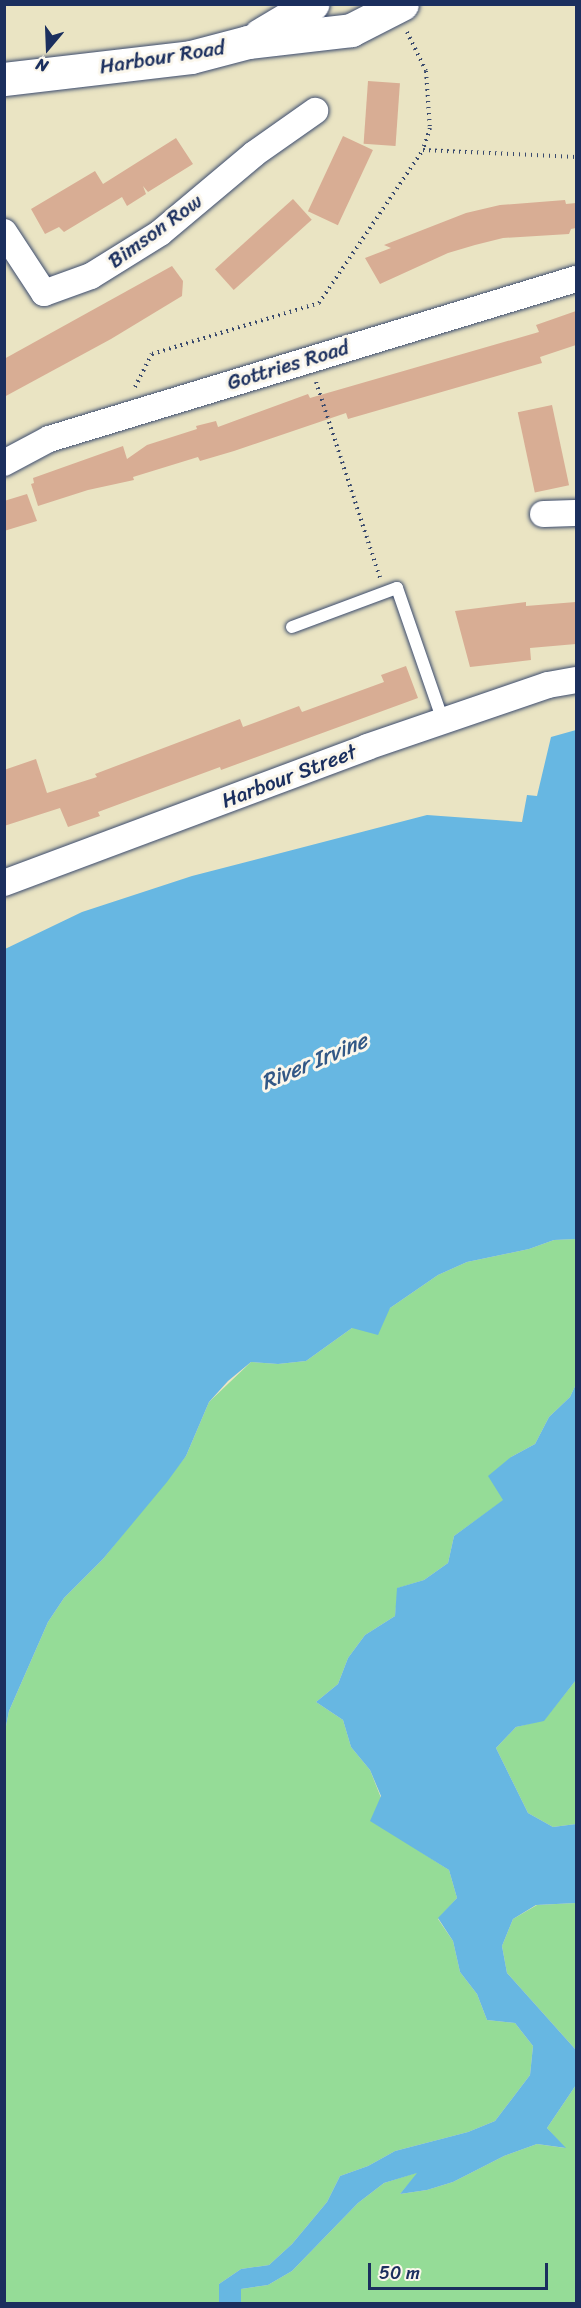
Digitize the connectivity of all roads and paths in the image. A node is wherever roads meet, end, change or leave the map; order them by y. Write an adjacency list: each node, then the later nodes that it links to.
1 (312, 4): 3 (street, Harbour Road)
2 (405, 18): 3 (street, Harbour Road); 6 (path)
3 (248, 42): 4 (street, Harbour Road)
4 (4, 80)
5 (315, 111): 8 (street, Bimson Row)
6 (423, 150): 7 (path); 11 (path)
7 (576, 157)
8 (4, 232)
9 (576, 279): 10 (street, Gottries Road)
10 (309, 359): 11 (street, Gottries Road); 15 (path)
11 (120, 417): 12 (street, Gottries Road)
12 (4, 463)
13 (576, 513): 14 (street)
14 (543, 514)
15 (385, 593): 16 (lane); 18 (lane)
16 (292, 627)
17 (576, 680): 18 (street, Harbour Street)
18 (443, 721): 19 (street, Harbour Street)
19 (4, 883)

